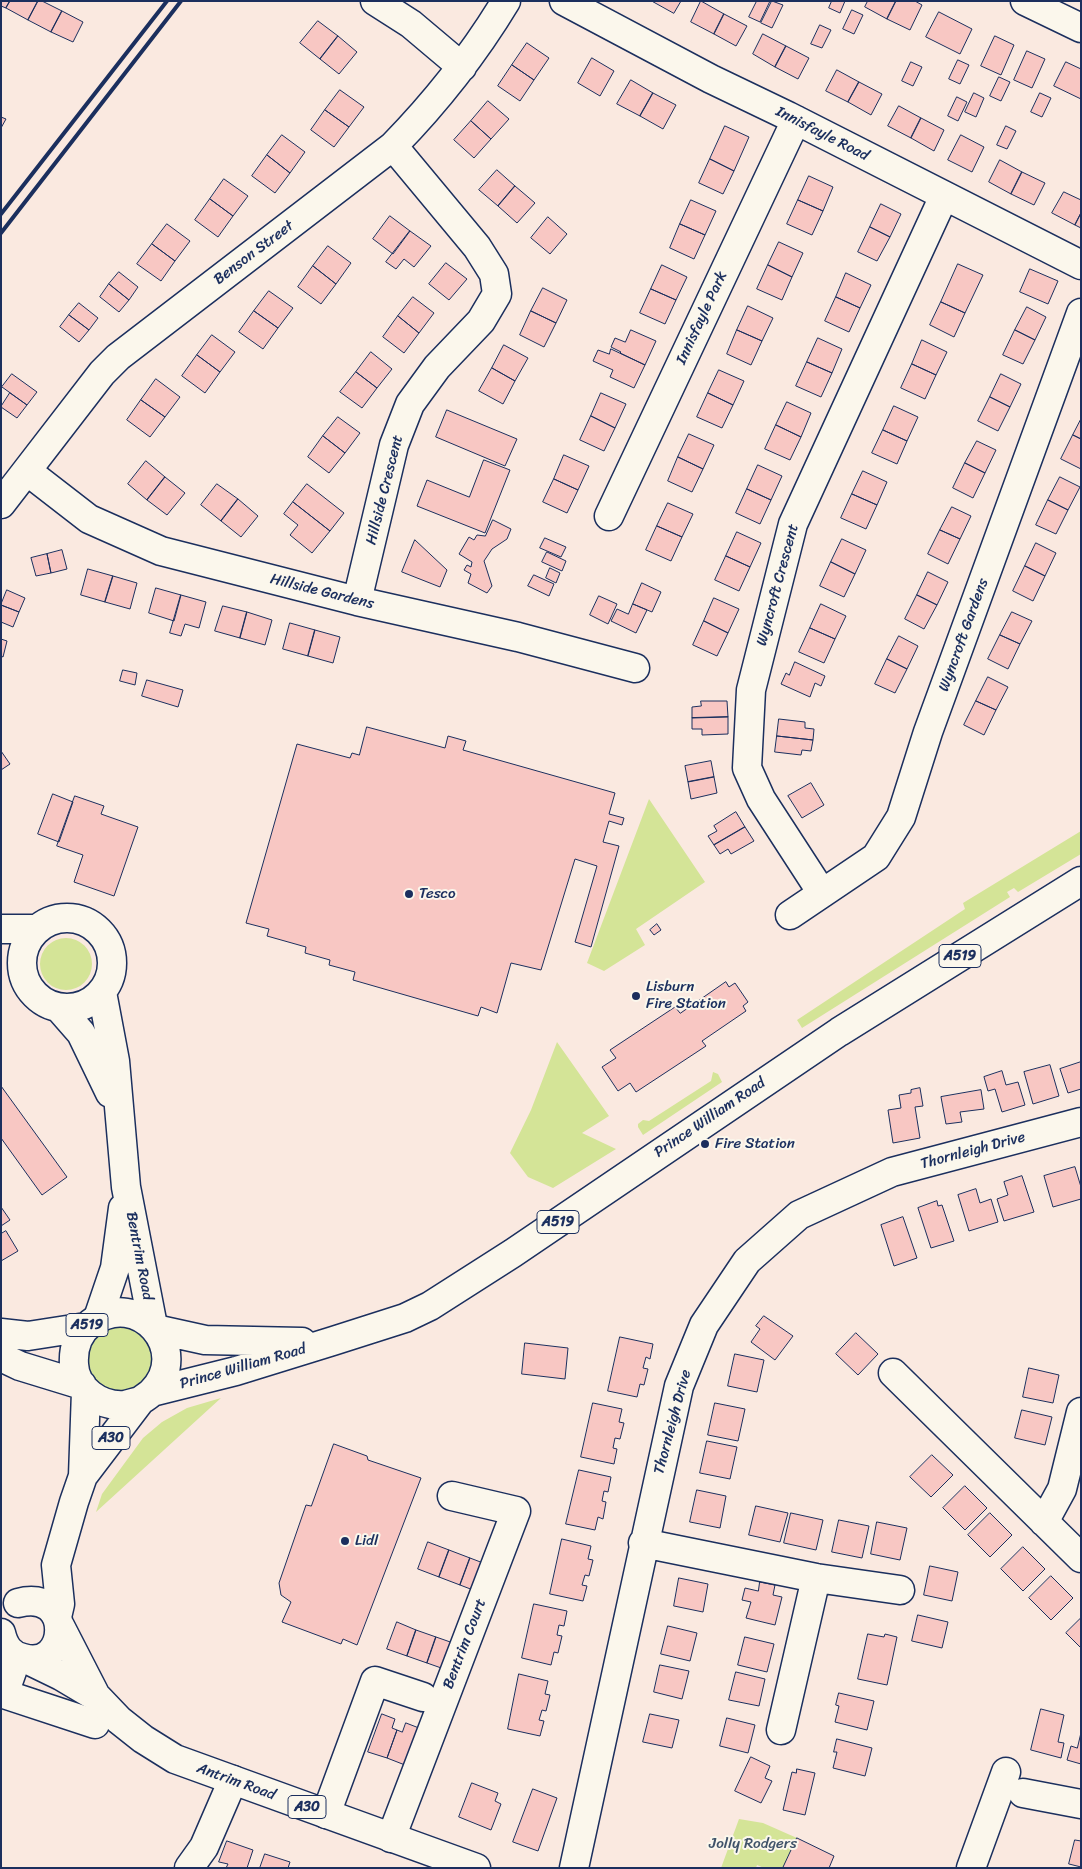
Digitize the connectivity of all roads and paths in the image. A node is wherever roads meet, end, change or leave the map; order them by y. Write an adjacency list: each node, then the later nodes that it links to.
1 (375, 1): 6 (street)
2 (506, 1): 6 (street, Benson Street)
3 (564, 1): 7 (street, Innisfayle Road)
4 (1025, 1): 5 (street)
5 (1081, 28)
6 (462, 67): 8 (street, Benson Street)
7 (796, 120): 9 (street, Innisfayle Road); 14 (street, Innisfayle Park)
8 (393, 146): 12 (street, Benson Street); 15 (street, Hillside Crescent)
9 (944, 196): 10 (street, Innisfayle Road); 18 (street, Wyncroft Crescent)
10 (1081, 265)
11 (1081, 313): 18 (street, Wyncroft Gardens)
12 (28, 471): 13 (street, Benson Street); 15 (street, Hillside Gardens)
13 (1, 504)
14 (609, 516)
15 (357, 601): 16 (street, Hillside Gardens)
16 (635, 668)
17 (1081, 881): 31 (street, Prince William Road / A519)
18 (822, 893): 19 (street, Wyncroft Gardens)
19 (790, 915)
20 (1, 929): 21 (street)
21 (36, 929): 22 (street); 23 (street)
22 (11, 961): 24 (street)
23 (102, 992): 24 (street); 25 (street, Bentrim Road)
24 (60, 1009): 25 (street, Bentrim Road)
25 (120, 1114): 27 (street, Bentrim Road)
26 (1081, 1122): 40 (street, Thornleigh Drive)
27 (126, 1187): 28 (street, Bentrim Road); 29 (street, Bentrim Road)
28 (92, 1322): 29 (street, A519); 30 (street, A519); 34 (street, A519)
29 (154, 1327): 31 (street, Prince William Road / A519); 35 (street)
30 (1, 1333)
31 (334, 1341): 35 (street, Prince William Road / A519)
32 (1, 1357): 34 (street, A519)
33 (893, 1374): 39 (street)
34 (84, 1388): 35 (street, A519); 37 (street, A30)
35 (146, 1396): 37 (street, A30)
36 (1081, 1412): 39 (street)
37 (83, 1476): 42 (street, A30)
38 (452, 1496): 56 (street, Bentrim Court)
39 (1044, 1522): 41 (street)
40 (643, 1543): 43 (street); 60 (street, Thornleigh Drive)
41 (1081, 1558)
42 (56, 1565): 45 (street, A30); 46 (street, A30)
43 (816, 1578): 44 (street); 50 (street)
44 (900, 1590)
45 (59, 1621): 46 (street, A30); 46 (street, A30); 49 (street, Antrim Road / A30)
46 (10, 1634): 47 (street); 49 (street, Antrim Road / A30)
47 (3, 1694): 49 (street)
48 (422, 1697): 55 (street, Bentrim Court)
49 (97, 1711): 52 (street, Antrim Road / A30)
50 (781, 1730)
51 (1006, 1772): 61 (street)
52 (233, 1780): 55 (street, Antrim Road / A30); 58 (street)
53 (1023, 1793): 54 (street)
54 (1081, 1804)
55 (326, 1814): 56 (street, Antrim Road / A30)
56 (391, 1838): 57 (street, Antrim Road / A30)
57 (428, 1860): 59 (street, Antrim Road / A30)
58 (189, 1868)
59 (476, 1868)
60 (574, 1868)
61 (970, 1868)

